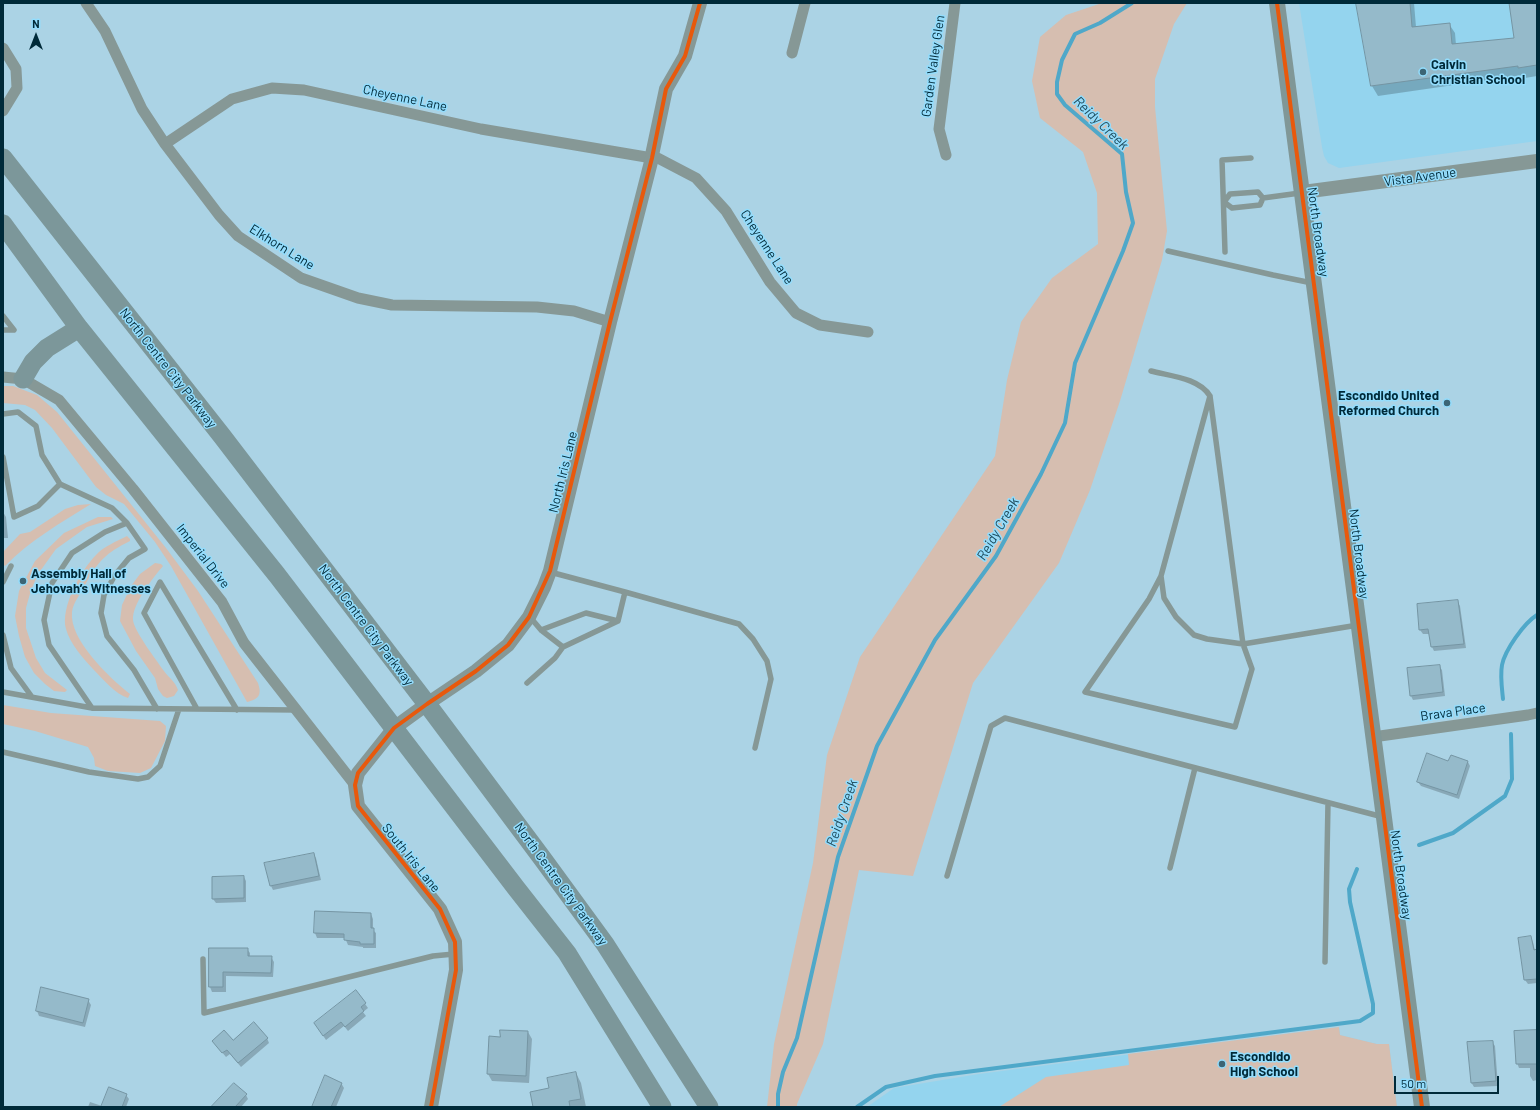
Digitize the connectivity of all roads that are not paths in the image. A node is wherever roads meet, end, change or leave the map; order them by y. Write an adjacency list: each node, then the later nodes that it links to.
1 (86, 3): 9 (street, Elkhorn Lane)
2 (700, 3): 11 (street, North Iris Lane)
3 (805, 3): 7 (street)
4 (955, 3): 10 (street, Garden Valley Glen)
5 (1277, 3): 15 (main road, North Broadway)
6 (3, 48): 8 (street)
7 (792, 53)
8 (3, 111)
9 (165, 144): 11 (street, Cheyenne Lane); 23 (street, Elkhorn Lane)
10 (946, 155)
11 (652, 156): 23 (street, North Iris Lane); 26 (street, Cheyenne Lane)
12 (3, 158): 50 (highway, North Centre City Parkway)
13 (1251, 158): 17 (lane)
14 (1537, 161): 15 (street, Vista Avenue)
15 (1303, 192): 16 (lane); 21 (main road, North Broadway)
16 (1264, 198): 17 (lane); 17 (lane)
17 (1224, 202): 20 (lane)
18 (3, 224): 24 (highway)
19 (1168, 251): 21 (lane)
20 (1224, 252)
21 (1315, 283): 42 (main road, North Broadway)
22 (3, 316): 25 (lane)
23 (610, 322): 36 (street, North Iris Lane)
24 (79, 328): 29 (highway); 58 (highway)
25 (3, 330)
26 (868, 332)
27 (1151, 371): 30 (lane)
28 (3, 377): 29 (street, Imperial Drive)
29 (22, 379): 56 (street, Imperial Drive)
30 (1210, 396): 37 (lane); 45 (lane)
31 (3, 414): 33 (lane)
32 (3, 457): 33 (lane)
33 (60, 484): 34 (lane)
34 (127, 523): 51 (lane); 52 (lane)
35 (11, 566): 38 (lane)
36 (550, 571): 39 (lane); 40 (street, North Iris Lane)
37 (1161, 576): 45 (lane); 45 (lane)
38 (3, 582)
39 (625, 592): 41 (lane); 60 (lane)
40 (529, 617): 43 (lane); 50 (street, North Iris Lane)
41 (618, 621): 43 (lane); 46 (lane)
42 (1359, 625): 45 (lane); 59 (main road, North Broadway)
43 (541, 630): 46 (lane)
44 (3, 635): 49 (lane)
45 (1243, 644)
46 (563, 647): 47 (lane)
47 (527, 683)
48 (3, 692): 49 (lane)
49 (32, 697): 51 (lane)
50 (427, 704): 58 (street, North Iris Lane); 73 (highway, North Centre City Parkway)
51 (92, 708): 52 (lane)
52 (157, 709): 53 (lane)
53 (180, 709): 54 (lane); 61 (lane)
54 (198, 709): 55 (lane); 55 (lane)
55 (237, 710): 56 (lane)
56 (296, 710): 63 (street, Imperial Drive)
57 (1537, 713): 59 (street, Brava Place)
58 (394, 728): 63 (street, South Iris Lane); 72 (highway)
59 (1373, 737): 65 (main road, North Broadway)
60 (755, 748)
61 (3, 752)
62 (1195, 768): 64 (lane); 66 (lane); 67 (lane)
63 (355, 785): 68 (street, South Iris Lane)
64 (1328, 803): 65 (lane); 70 (lane)
65 (1383, 817): 74 (main road, North Broadway)
66 (1170, 868)
67 (947, 876)
68 (455, 954): 69 (lane); 71 (street, South Iris Lane)
69 (202, 959)
70 (1324, 962)
71 (431, 1107)
72 (662, 1107)
73 (708, 1107)
74 (1422, 1107)

